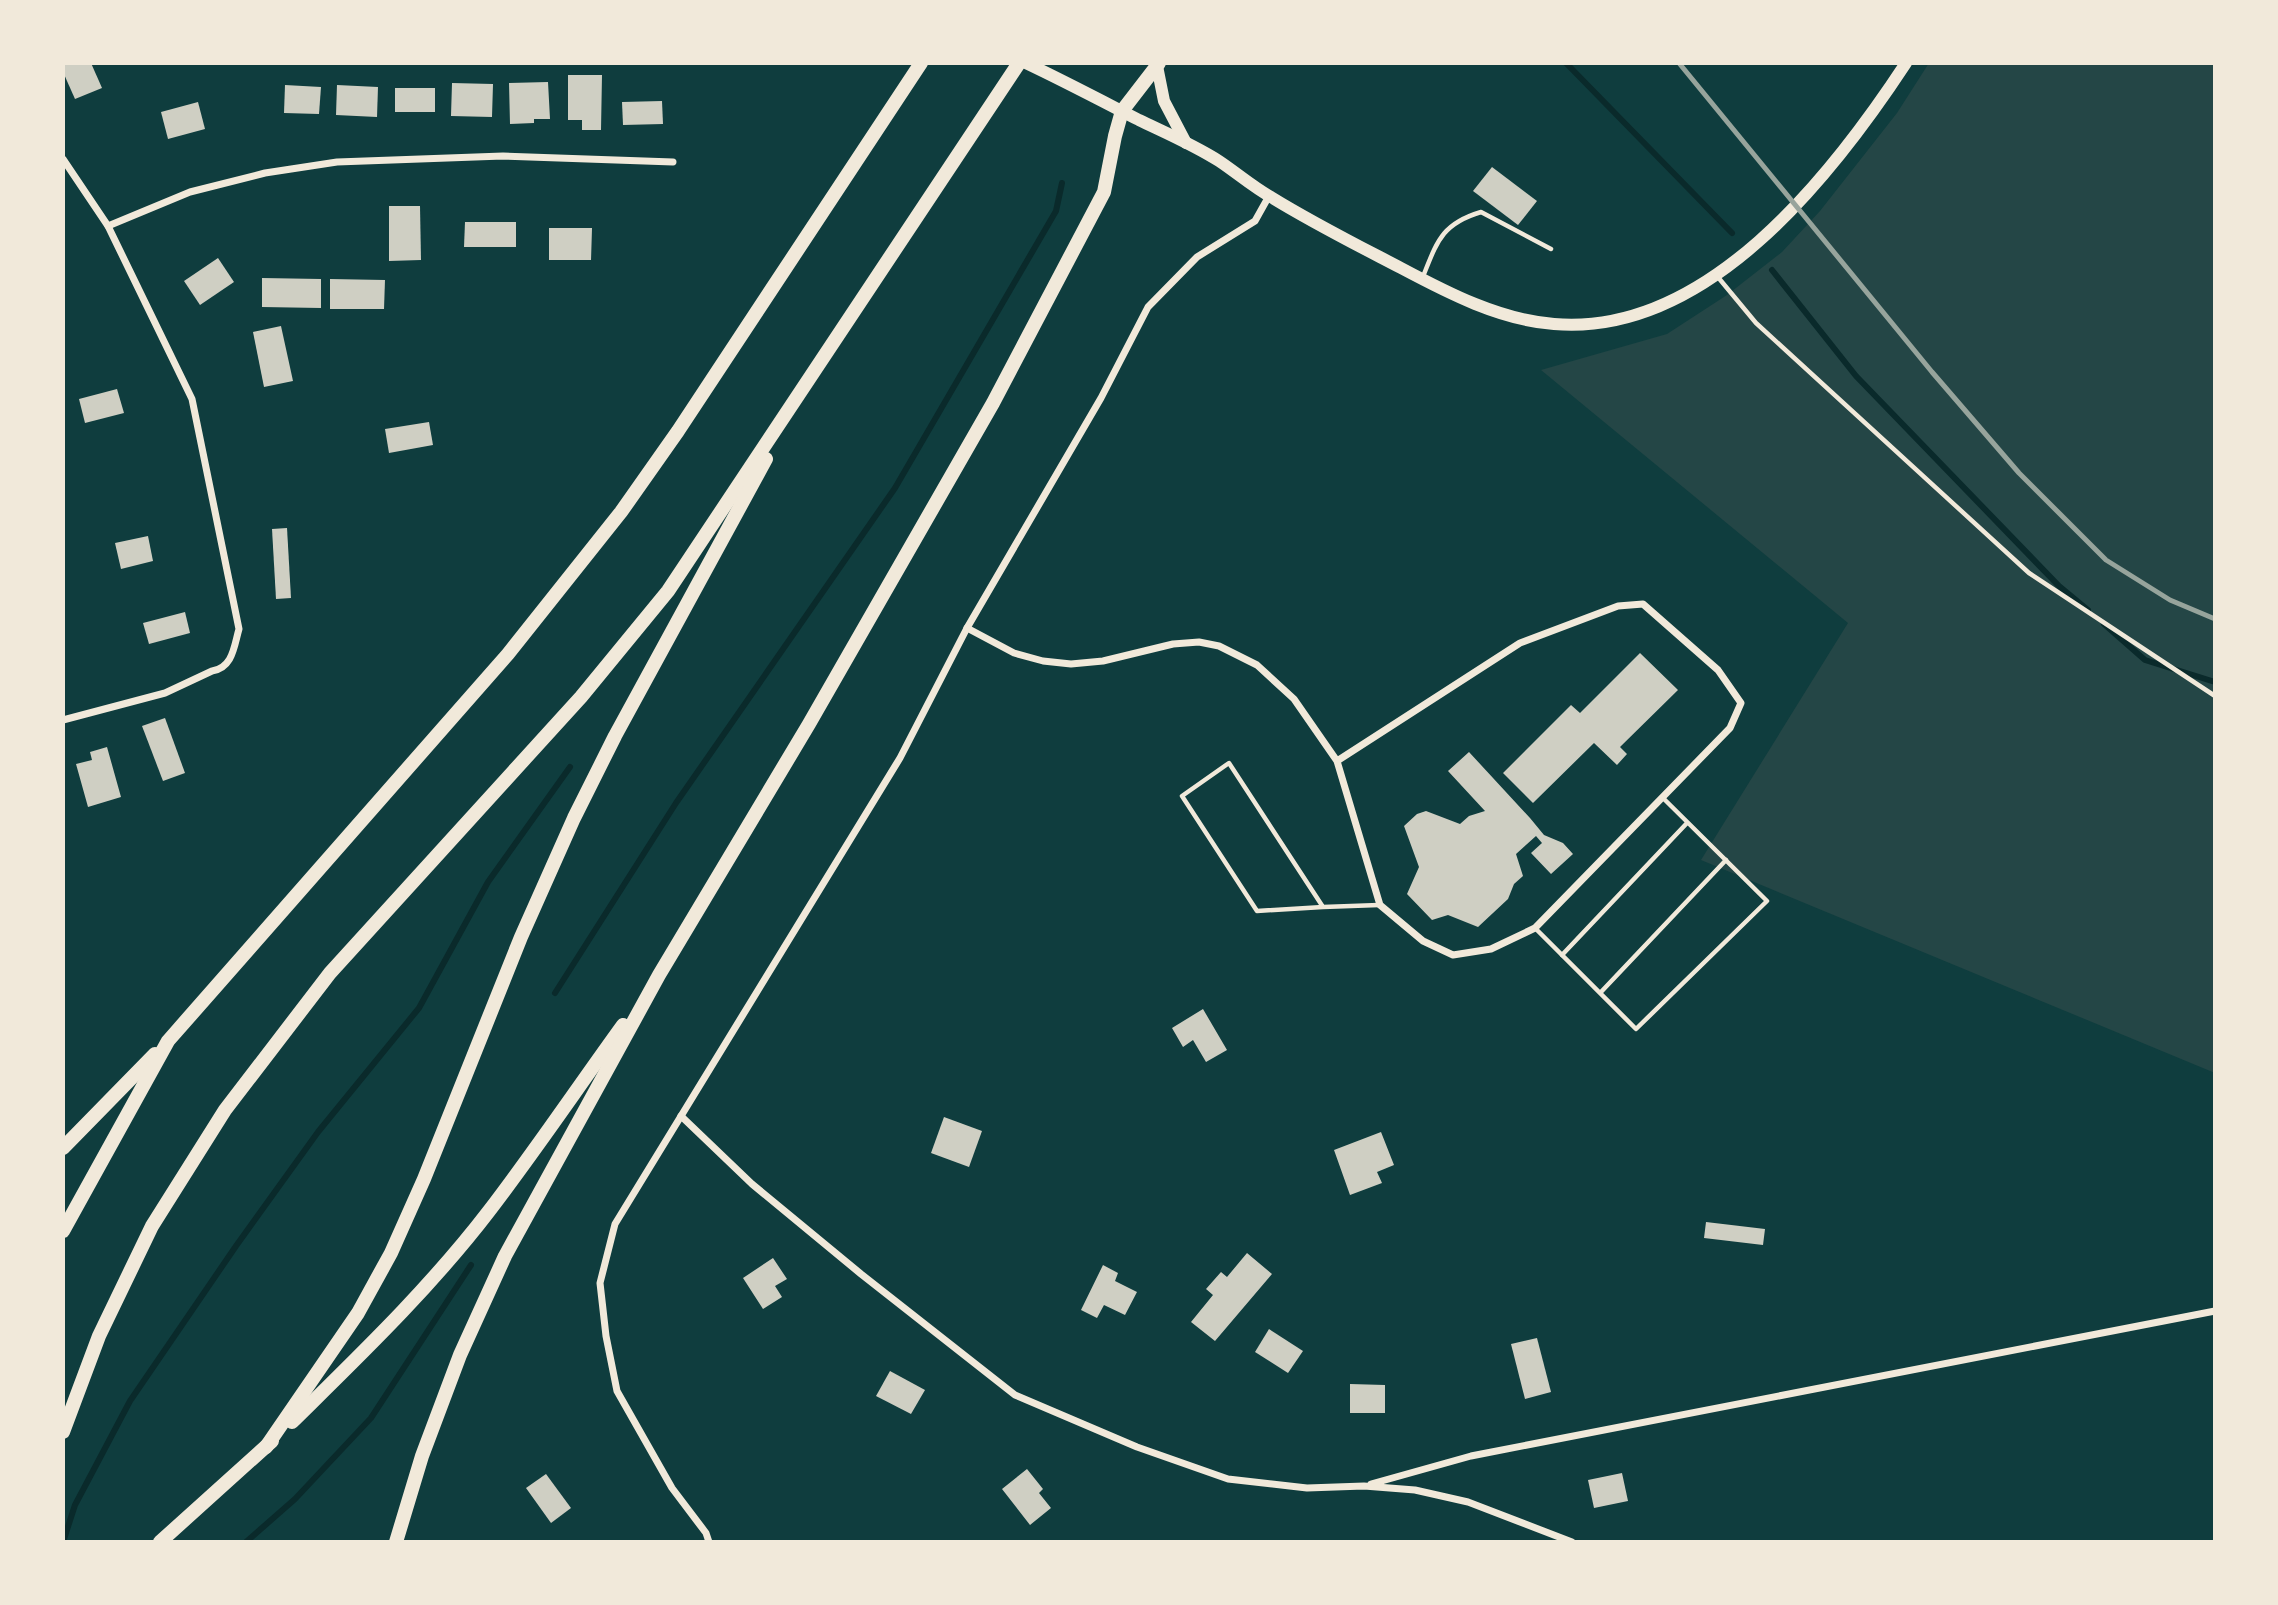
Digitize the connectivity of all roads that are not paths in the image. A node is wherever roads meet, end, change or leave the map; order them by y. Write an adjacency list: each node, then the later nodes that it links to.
1 (921, 63): 29 (highway)
2 (1019, 63): 15 (highway)
3 (1026, 63): 6 (main road)
4 (1906, 63): 13 (main road)
5 (1158, 64): 6 (highway); 7 (main road)
6 (1122, 111): 7 (main road); 27 (highway)
7 (1186, 143): 10 (main road)
8 (63, 159): 11 (street)
9 (673, 162): 11 (street)
10 (1269, 197): 14 (main road); 16 (street)
11 (108, 226): 18 (street)
12 (1550, 249): 14 (lane)
13 (1717, 275): 14 (main road); 17 (lane)
14 (1422, 279)
15 (803, 390): 34 (highway); 35 (highway)
16 (967, 628): 19 (street); 30 (street)
17 (2215, 696)
18 (63, 720)
19 (1337, 761): 20 (street); 23 (street)
20 (1662, 798): 21 (lane); 25 (street)
21 (1687, 822): 22 (lane); 26 (lane)
22 (1726, 860): 28 (lane); 28 (lane)
23 (1380, 905): 24 (lane); 25 (street)
24 (1323, 907): 24 (lane)
25 (1535, 928): 26 (lane)
26 (1562, 955): 28 (lane)
27 (659, 975): 35 (highway); 38 (highway)
28 (1601, 992)
29 (168, 1041): 31 (highway); 32 (highway)
30 (681, 1116): 36 (street); 39 (street)
31 (63, 1149)
32 (63, 1231)
33 (2215, 1311): 36 (street)
34 (63, 1432)
35 (266, 1447): 37 (highway)
36 (1364, 1486): 40 (street)
37 (160, 1542)
38 (396, 1542)
39 (709, 1542)
40 (1572, 1542)

